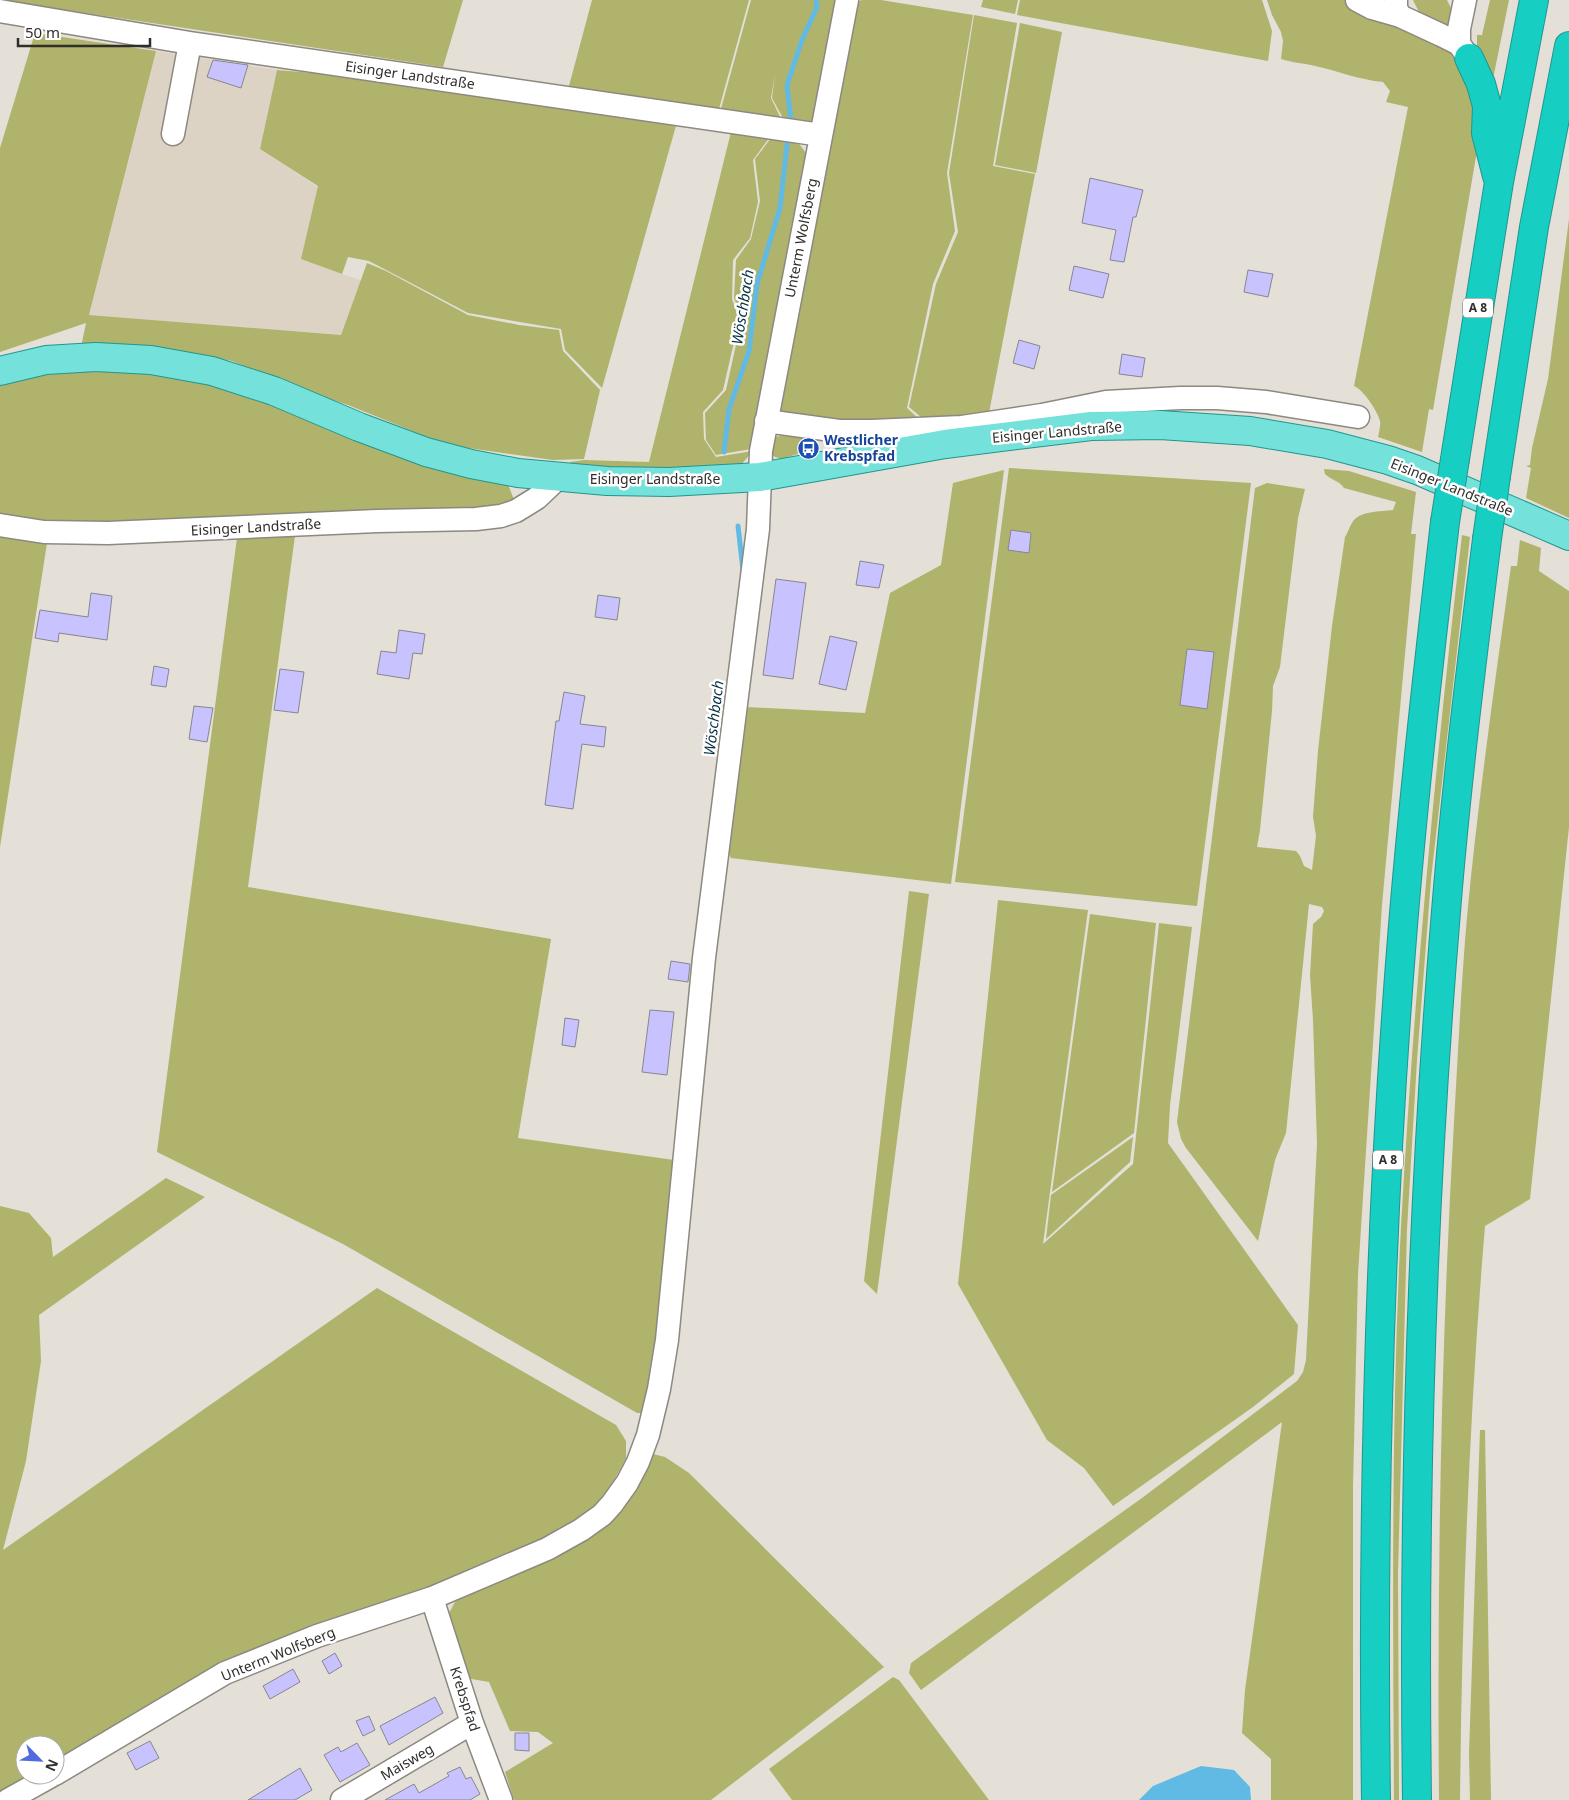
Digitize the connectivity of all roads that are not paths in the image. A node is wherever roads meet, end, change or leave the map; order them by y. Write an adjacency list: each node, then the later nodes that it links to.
1 (847, 0): 12 (street, Unterm Wolfsberg)
2 (1357, 0): 5 (street)
3 (1465, 0): 9 (street)
4 (1534, 0): 13 (highway, A 8)
5 (1398, 8): 9 (street)
6 (0, 11): 7 (street, Eisinger Landstraße)
7 (190, 43): 10 (street); 12 (street, Eisinger Landstraße)
8 (1569, 46): 14 (highway)
9 (1464, 51): 13 (highway)
10 (174, 134)
11 (1569, 134): 14 (highway)
12 (821, 135): 17 (street, Unterm Wolfsberg)
13 (1499, 182): 29 (highway, A 8, bridge)
14 (1534, 227): 30 (highway, bridge)
15 (0, 371): 18 (main road, Eisinger Landstraße)
16 (1358, 417): 17 (street, Eisinger Landstraße)
17 (766, 421): 19 (street, Unterm Wolfsberg)
18 (559, 477): 19 (main road, Eisinger Landstraße); 20 (street, Eisinger Landstraße)
19 (760, 477): 21 (main road, Eisinger Landstraße); 22 (street, Unterm Wolfsberg)
20 (0, 525)
21 (1569, 536)
22 (432, 1598): 23 (street, Krebspfad); 24 (street, Unterm Wolfsberg)
23 (472, 1723): 27 (street, Maisweg); 28 (street, Krebspfad)
24 (65, 1768)
25 (35, 1785): 26 (street, Unterm Wolfsberg)
26 (8, 1800)
27 (342, 1800)
28 (501, 1800)
29 (1376, 1800)
30 (1417, 1800)

